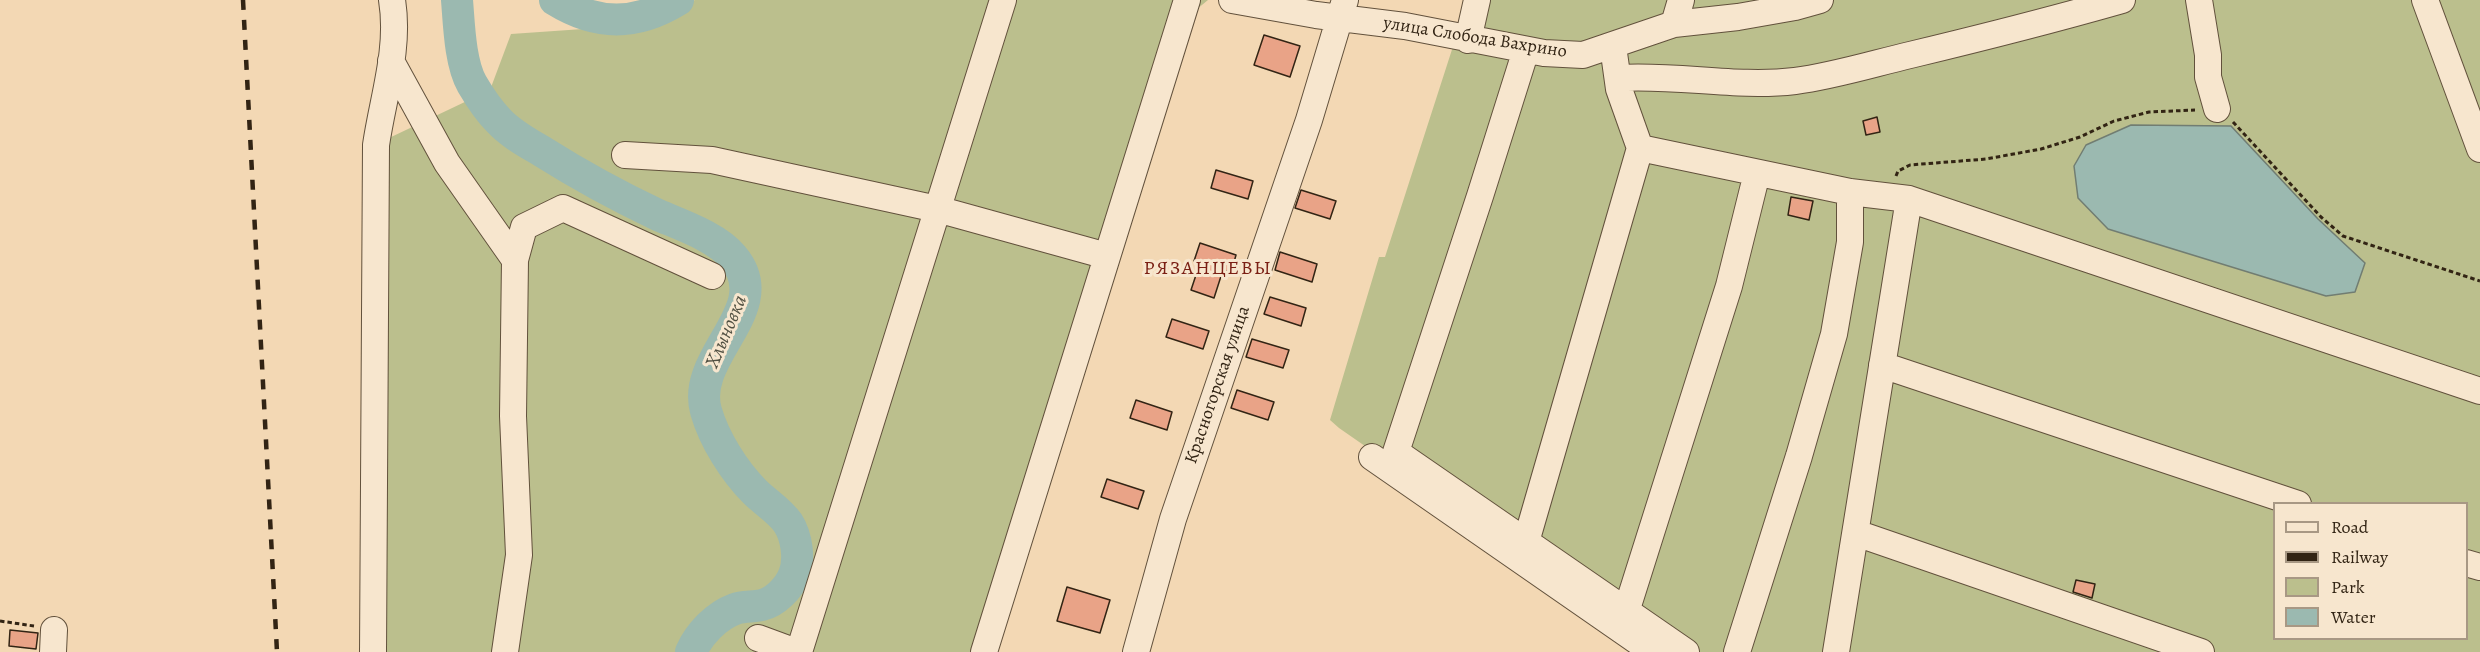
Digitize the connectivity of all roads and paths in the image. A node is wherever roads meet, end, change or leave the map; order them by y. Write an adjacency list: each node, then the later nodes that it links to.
1 (392, 0): 16 (street)
2 (1003, 0): 25 (street)
3 (1187, 0): 26 (street)
4 (1232, 0): 11 (street, улица Слобода Вахрино)
5 (1477, 0): 13 (street)
6 (1681, 0): 12 (street)
7 (1820, 0): 12 (street, улица Слобода Вахрино)
8 (2122, 0): 17 (street)
9 (2199, 0): 18 (street)
10 (2424, 0): 20 (street)
11 (1342, 9): 13 (street, улица Слобода Вахрино); 44 (street, Красногорская улица)
12 (1674, 24): 14 (street, улица Слобода Вахрино)
13 (1468, 40): 15 (street, улица Слобода Вахрино)
14 (1613, 46): 15 (street, улица Слобода Вахрино); 17 (street)
15 (1526, 50): 35 (street)
16 (392, 62): 27 (street); 40 (street)
17 (1618, 78): 19 (street)
18 (2217, 109): 24 (path); 29 (path)
19 (1640, 148): 22 (street); 35 (street)
20 (2480, 149)
21 (625, 155): 25 (street)
22 (1757, 173): 23 (street); 36 (street)
23 (1850, 192): 24 (street); 47 (street)
24 (1897, 197): 30 (street); 31 (street)
25 (938, 209): 26 (street); 42 (street)
26 (1107, 256): 43 (street)
27 (515, 260): 28 (street); 41 (street)
28 (712, 276)
29 (2480, 281)
30 (1882, 365): 33 (street); 34 (street)
31 (2480, 391)
32 (1371, 457): 45 (street)
33 (2292, 502)
34 (1856, 533): 48 (street); 49 (street)
35 (1526, 542): 36 (street)
36 (1626, 612): 46 (street)
37 (0, 621): 39 (path)
38 (758, 638): 42 (street)
39 (54, 641)
40 (373, 652)
41 (505, 652)
42 (798, 652)
43 (984, 652)
44 (1136, 652)
45 (1653, 652)
46 (1686, 652)
47 (1737, 652)
48 (1836, 652)
49 (2201, 652)

